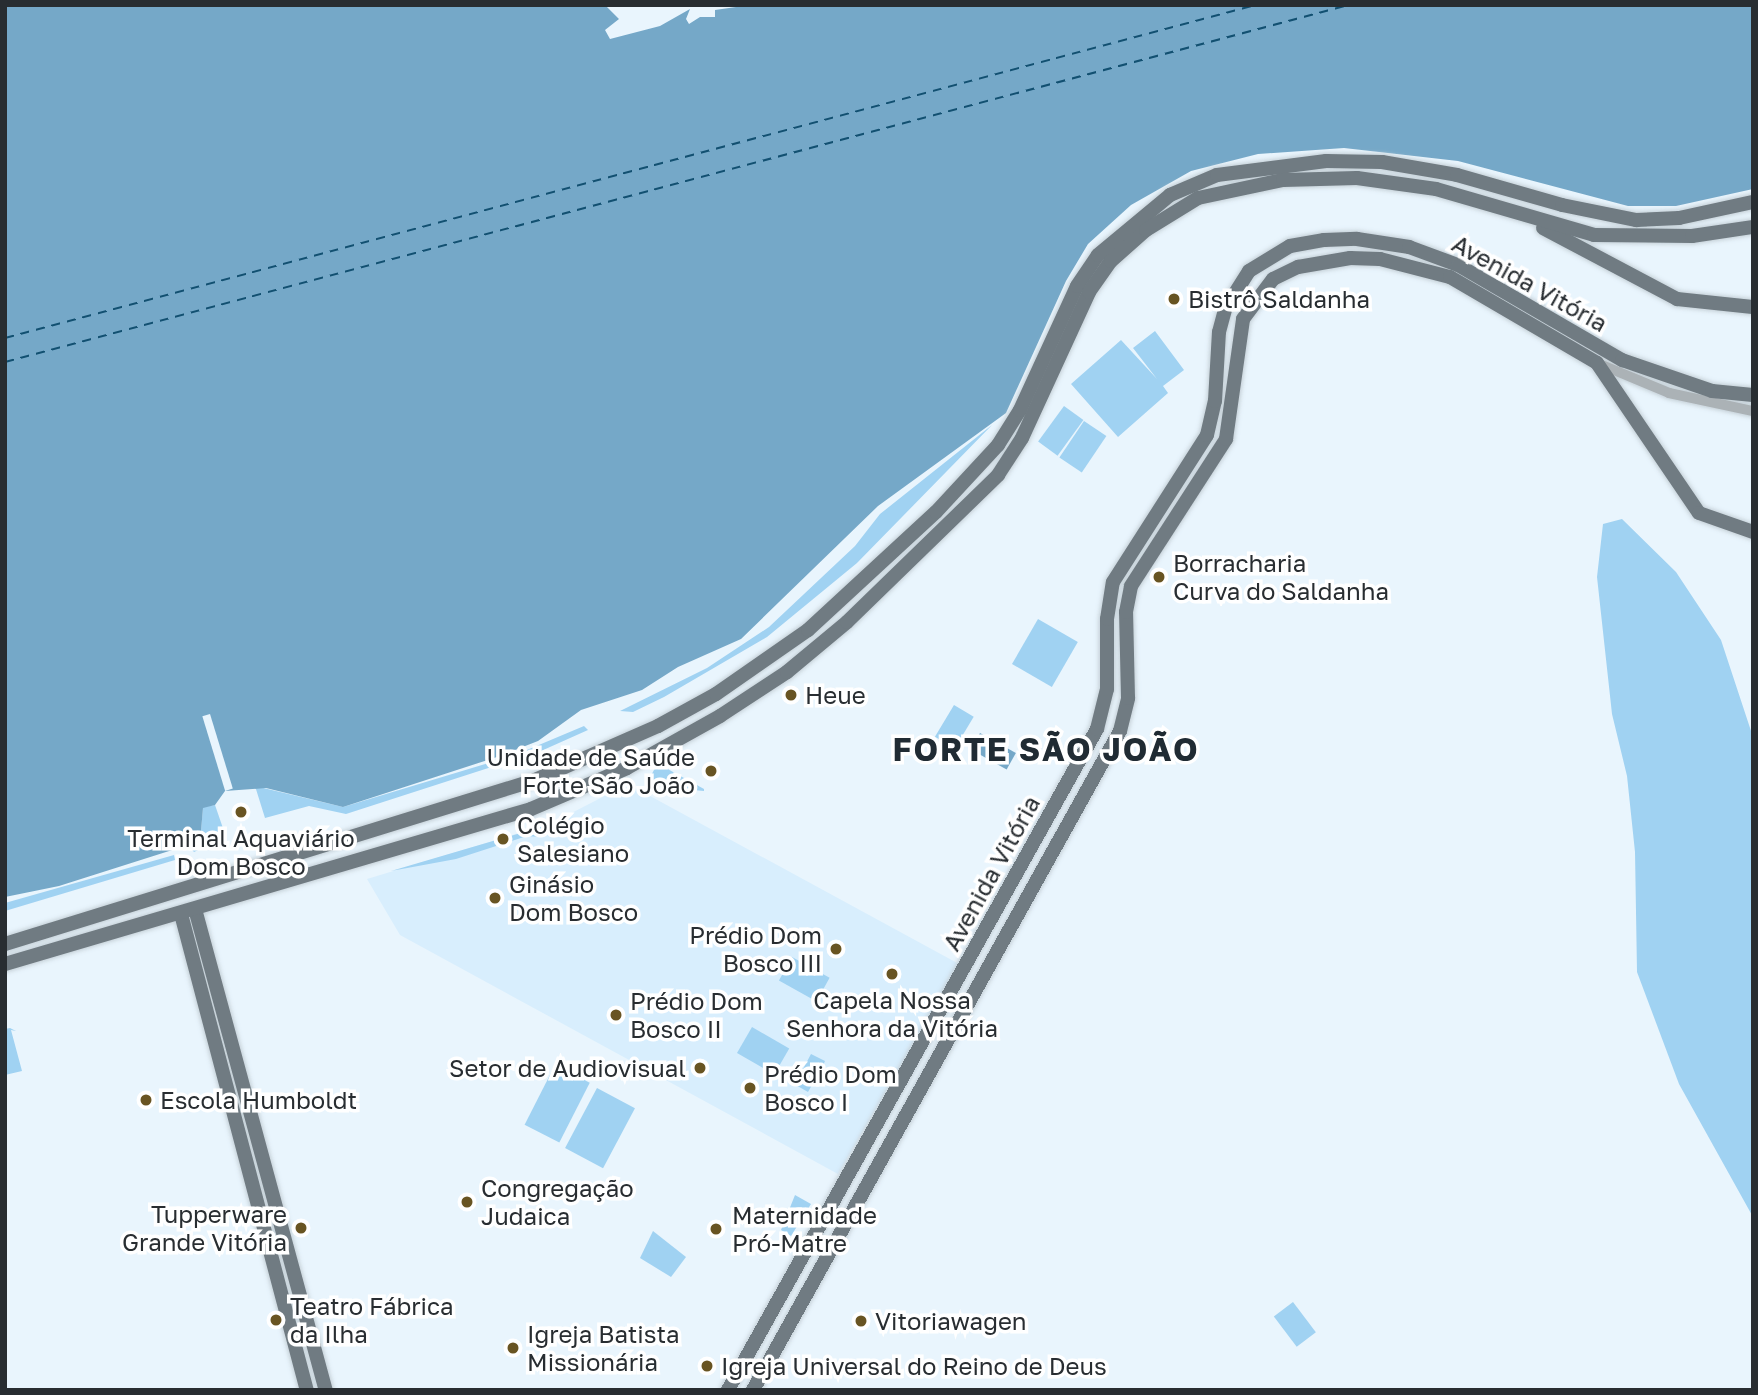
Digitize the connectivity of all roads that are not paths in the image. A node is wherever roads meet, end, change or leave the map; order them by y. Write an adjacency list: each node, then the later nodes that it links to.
1 (1753, 202): 9 (main road)
2 (1527, 219): 3 (main road); 4 (main road); 10 (main road)
3 (1753, 227)
4 (1753, 307)
5 (1597, 363): 7 (street); 8 (main road); 14 (main road, Avenida Vitória)
6 (1753, 395): 13 (main road, Avenida Vitória)
7 (1753, 411)
8 (1753, 532)
9 (165, 897): 10 (main road); 11 (main road)
10 (188, 911): 12 (main road); 15 (main road); 16 (main road)
11 (5, 944)
12 (5, 964)
13 (832, 1202): 14 (main road); 17 (main road, Avenida Vitória)
14 (858, 1202): 18 (main road, Avenida Vitória)
15 (307, 1390)
16 (326, 1390)
17 (728, 1390)
18 (753, 1390)

